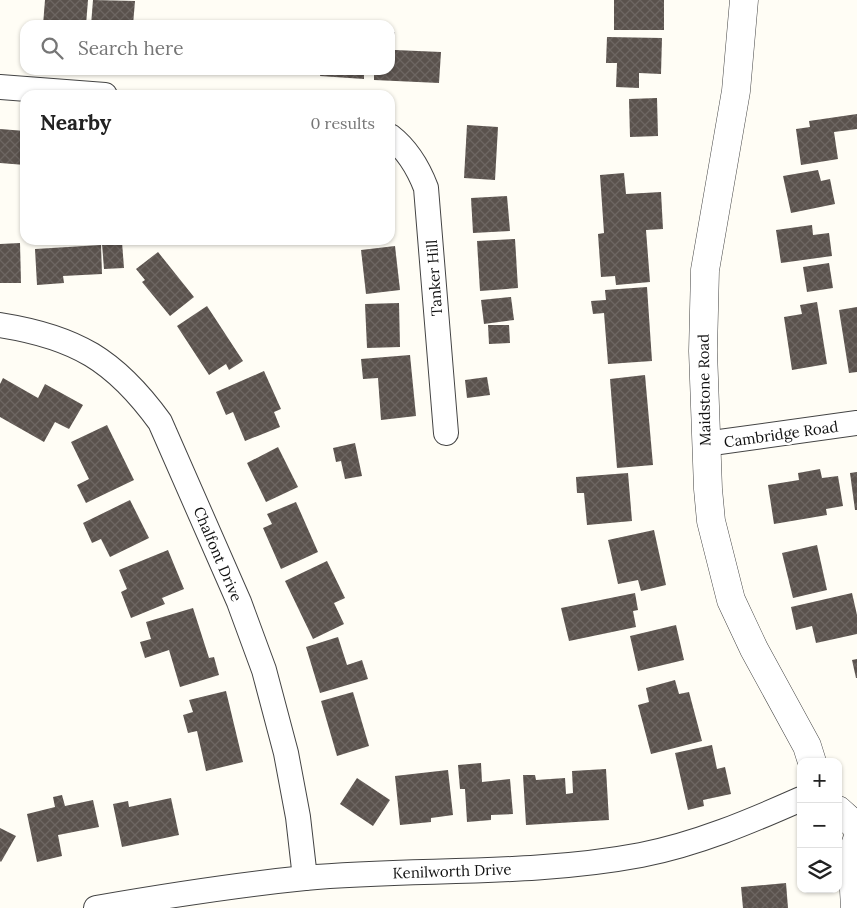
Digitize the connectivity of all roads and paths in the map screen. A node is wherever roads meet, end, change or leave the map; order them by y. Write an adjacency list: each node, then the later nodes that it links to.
1 (744, 0): 8 (street, Maidstone Road)
2 (0, 87): 3 (street)
3 (39, 90)
4 (395, 141): 7 (street, Tanker Hill)
5 (0, 325): 14 (street, Chalfont Drive)
6 (857, 423): 8 (street, Cambridge Road)
7 (446, 433)
8 (705, 444): 9 (street, Maidstone Road)
9 (811, 758)
10 (797, 801): 14 (street, Kenilworth Drive)
11 (842, 814): 12 (street)
12 (857, 827)
13 (857, 840): 16 (street)
14 (305, 878): 15 (street, Kenilworth Drive)
15 (96, 908)
16 (855, 908)

